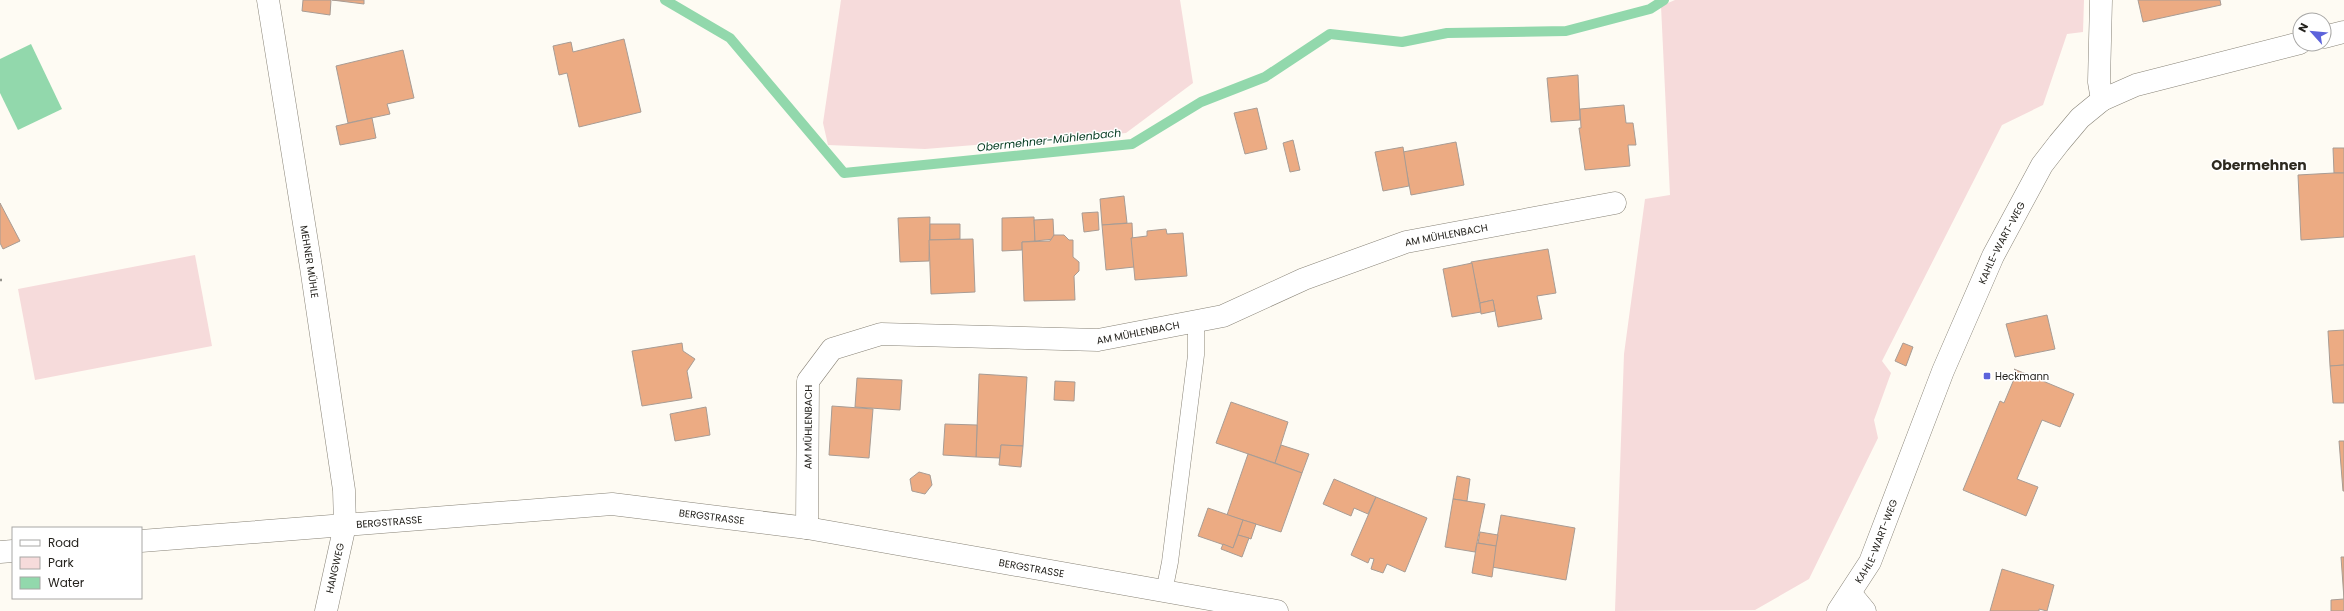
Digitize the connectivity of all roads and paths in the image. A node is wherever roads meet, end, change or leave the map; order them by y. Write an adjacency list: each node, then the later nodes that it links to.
1 (268, 0): 11 (street, MEHNER MÜHLE)
2 (2101, 0): 6 (street)
3 (2344, 32): 4 (street)
4 (2332, 35)
5 (2292, 45): 6 (street, KAHLE-WART-WEG)
6 (2102, 100): 17 (street, KAHLE-WART-WEG)
7 (1615, 203): 10 (street, AM MÜHLENBACH)
8 (0, 280): 9 (path)
9 (5, 280)
10 (1196, 321): 12 (street, AM MÜHLENBACH); 16 (lane)
11 (345, 525): 12 (street, BERGSTRASSE); 13 (street, BERGSTRASSE); 18 (street, HANGWEG)
12 (807, 528): 16 (street, BERGSTRASSE)
13 (142, 541)
14 (12, 551): 15 (street)
15 (0, 552)
16 (1164, 592): 19 (street, BERGSTRASSE)
17 (1851, 594): 20 (street); 21 (street)
18 (326, 611)
19 (1277, 611)
20 (1838, 611)
21 (1865, 611)

